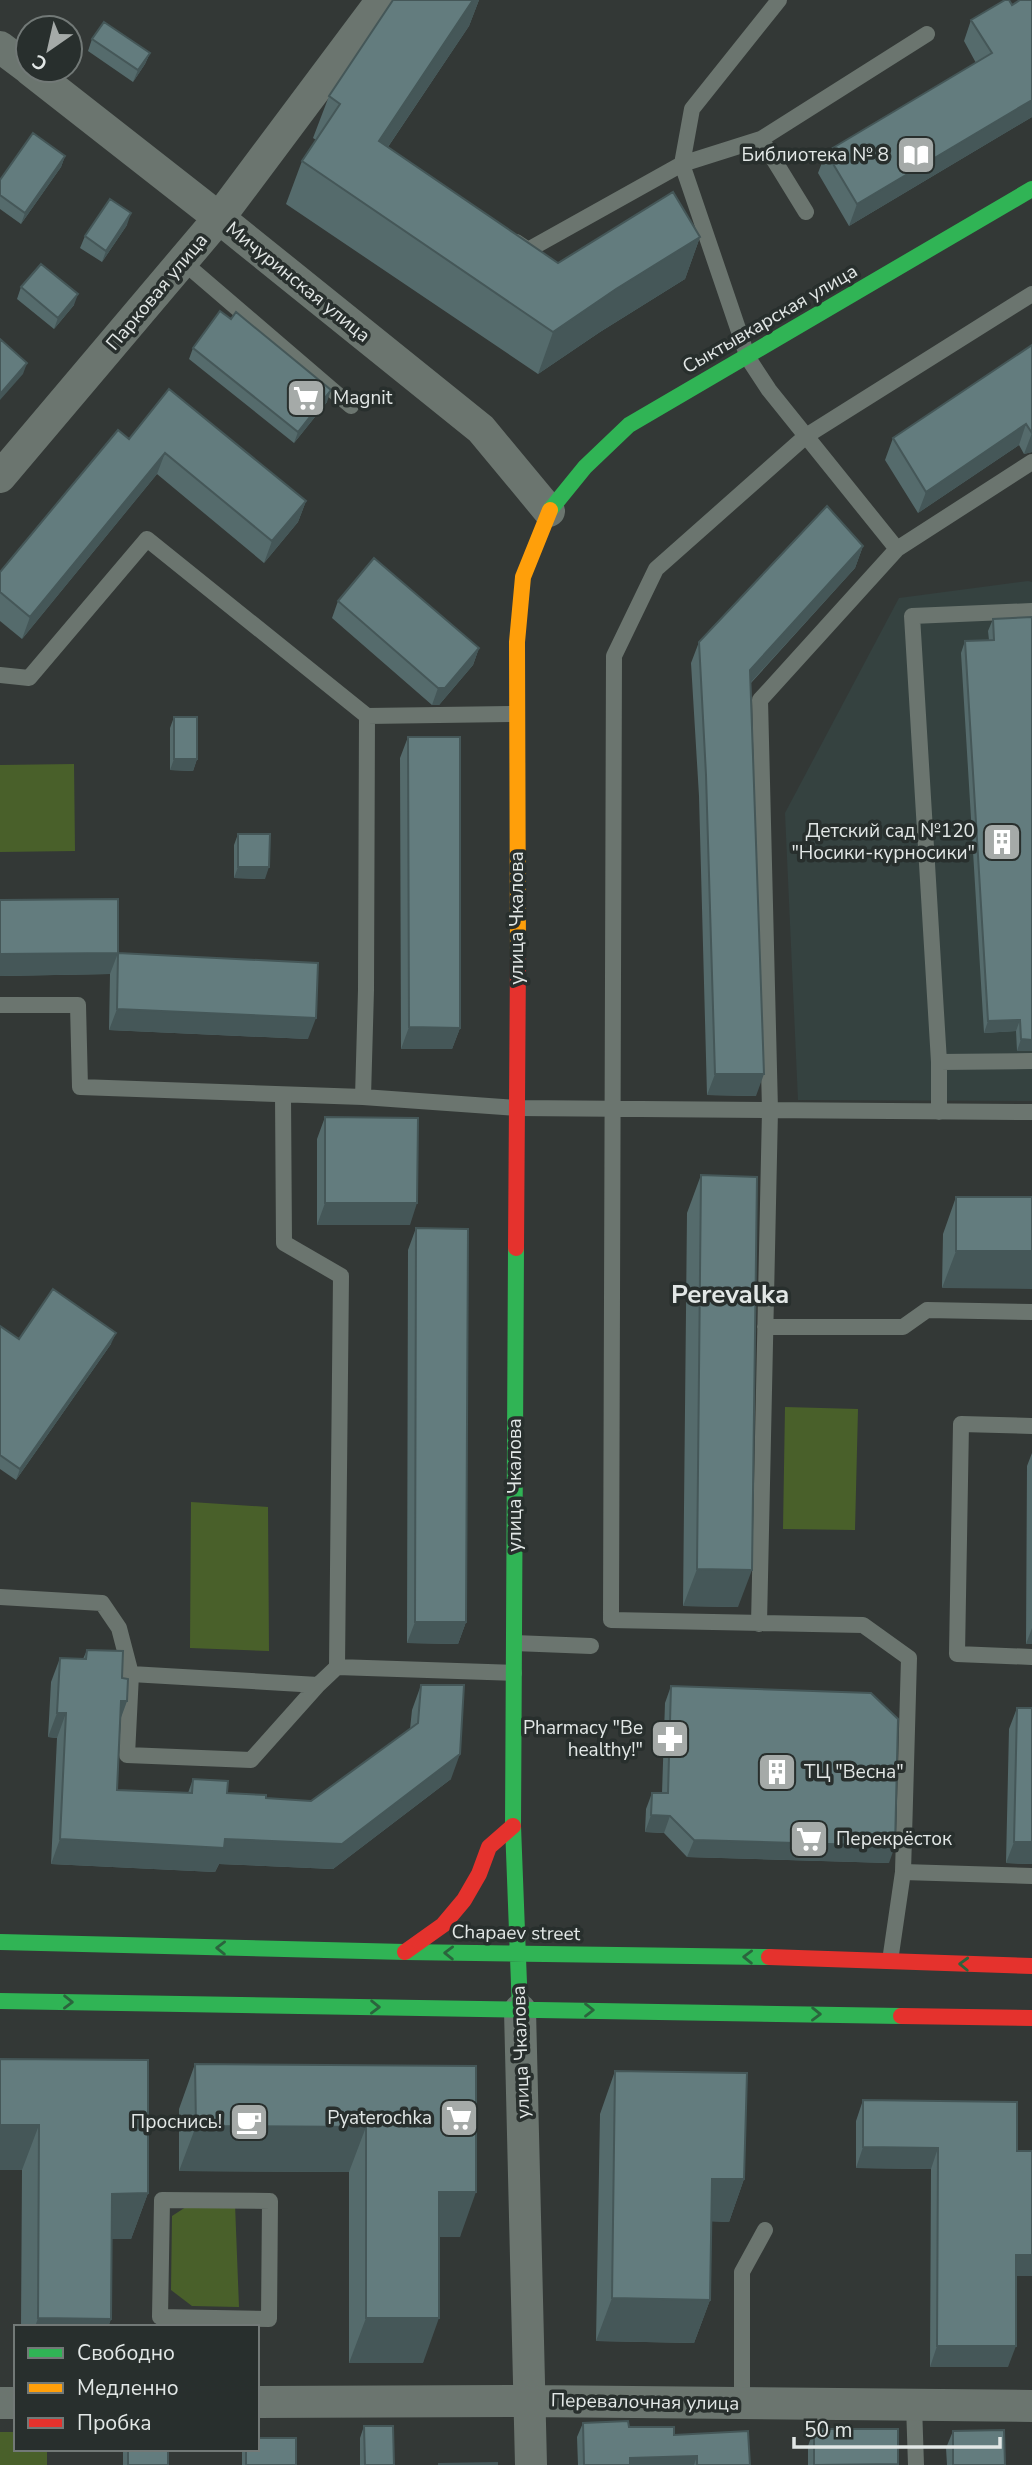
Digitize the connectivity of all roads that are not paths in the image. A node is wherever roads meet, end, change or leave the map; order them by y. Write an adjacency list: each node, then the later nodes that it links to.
1 (382, 0): 11 (street, Парковая улица)
2 (779, 0): 8 (lane)
3 (928, 34): 7 (lane)
4 (0, 47): 5 (street, Мичуринская улица)
5 (14, 58)
6 (48, 84): 11 (street, Мичуринская улица)
7 (761, 139): 8 (lane); 10 (lane)
8 (682, 164): 12 (lane); 15 (lane)
9 (1032, 189): 15 (main road, Сыктывкарская улица)
10 (806, 212)
11 (219, 218): 13 (street, Парковая улица); 20 (street, Мичуринская улица)
12 (506, 235)
13 (182, 261): 16 (lane); 19 (street, Парковая улица)
14 (1032, 294): 17 (lane)
15 (748, 358): 17 (lane); 20 (main road, Сыктывкарская улица)
16 (351, 406)
17 (806, 436): 21 (lane); 32 (lane)
18 (1032, 462): 21 (lane)
19 (1, 475)
20 (550, 511): 24 (main road, улица Чкалова)
21 (897, 549): 33 (lane)
22 (1032, 611): 28 (lane)
23 (0, 675): 25 (lane)
24 (516, 714): 25 (lane); 31 (main road, улица Чкалова)
25 (367, 716): 30 (lane)
26 (0, 1005): 29 (lane)
27 (1032, 1061): 28 (lane)
28 (939, 1062): 34 (lane)
29 (283, 1095): 30 (lane); 44 (lane)
30 (363, 1097): 31 (lane)
31 (517, 1108): 32 (lane); 41 (main road, улица Чкалова)
32 (613, 1109): 33 (lane); 40 (lane)
33 (769, 1110): 34 (lane); 37 (lane)
34 (939, 1112): 35 (lane)
35 (1032, 1112)
36 (1032, 1312): 37 (lane)
37 (765, 1327): 40 (lane)
38 (1032, 1426): 43 (lane)
39 (0, 1597): 46 (lane)
40 (759, 1624): 49 (lane)
41 (514, 1643): 42 (lane); 45 (main road, улица Чкалова)
42 (591, 1646)
43 (1032, 1657)
44 (337, 1667): 45 (lane); 47 (lane)
45 (514, 1673): 48 (main road, улица Чкалова)
46 (131, 1674): 47 (lane); 47 (lane)
47 (318, 1685)
48 (513, 1826): 52 (main road); 53 (main road, улица Чкалова)
49 (903, 1872): 50 (lane); 54 (lane)
50 (1032, 1876)
51 (0, 1942): 52 (main road, Chapaev street, one-way to 51)
52 (405, 1952): 53 (main road, Chapaev street, one-way to 52)
53 (517, 1954): 54 (main road, Chapaev street, one-way to 53); 57 (main road, улица Чкалова)
54 (890, 1961): 55 (main road, Chapaev street, one-way to 54)
55 (1032, 1966)
56 (0, 2001): 57 (main road, one-way to 57)
57 (520, 2010): 58 (main road, one-way to 58); 61 (street, улица Чкалова)
58 (1032, 2018)
59 (765, 2230): 63 (lane)
60 (174, 2322): 60 (lane)
61 (529, 2401): 62 (street, Перевалочная улица); 63 (street, Перевалочная улица); 66 (street, улица Чкалова)
62 (259, 2402)
63 (742, 2403): 64 (street, Перевалочная улица)
64 (914, 2405): 65 (street, Перевалочная улица); 67 (lane)
65 (1032, 2406)
66 (530, 2465)
67 (916, 2465)

